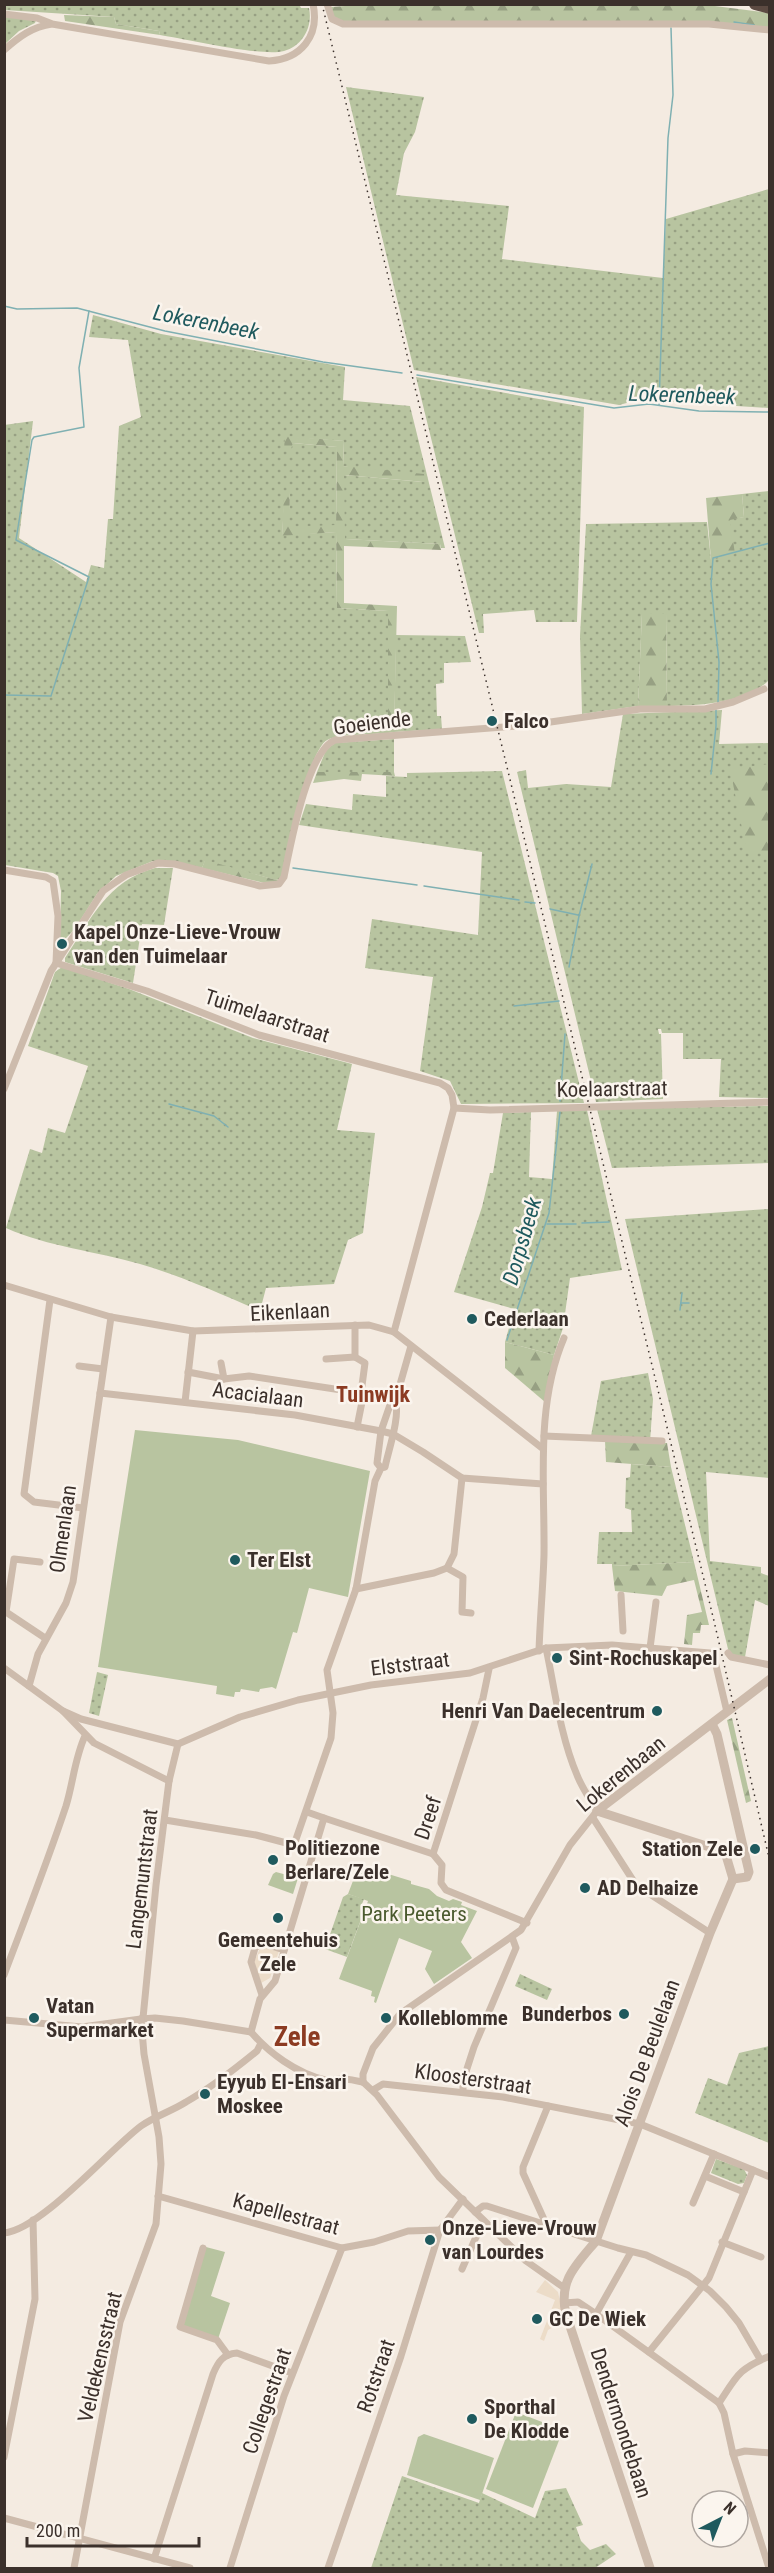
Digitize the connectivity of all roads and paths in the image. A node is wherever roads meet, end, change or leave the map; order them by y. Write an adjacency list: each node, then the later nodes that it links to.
1 (313, 4): 6 (street)
2 (327, 4): 7 (street)
3 (755, 4): 4 (highway)
4 (770, 8)
5 (4, 14): 6 (street)
6 (52, 24): 8 (street)
7 (770, 30)
8 (4, 50)
9 (764, 689): 11 (street, Goeiende)
10 (4, 870): 11 (street)
11 (56, 963): 12 (street); 14 (street, Tuimelaarstraat)
12 (4, 1089)
13 (770, 1102): 14 (street, Koelaarstraat)
14 (454, 1108): 20 (street)
15 (4, 1285): 16 (street, Eikenlaan)
16 (50, 1300): 17 (street, Eikenlaan); 43 (street)
17 (111, 1317): 19 (street, Eikenlaan); 27 (street, Olmenlaan)
18 (355, 1325): 19 (street, Eikenlaan); 20 (street, Eikenlaan); 23 (street)
19 (193, 1331): 28 (street)
20 (394, 1332): 22 (street, Eikenlaan)
21 (564, 1338): 37 (street)
22 (411, 1346): 33 (street); 39 (street, Eikenlaan)
23 (355, 1357): 24 (street); 31 (street)
24 (326, 1359)
25 (221, 1363): 29 (street)
26 (79, 1366): 27 (street)
27 (103, 1369): 30 (street, Olmenlaan)
28 (188, 1372): 29 (street); 32 (street)
29 (224, 1379): 31 (street)
30 (100, 1393): 32 (street, Acacialaan); 43 (street, Olmenlaan)
31 (361, 1393): 34 (street)
32 (185, 1402): 34 (street, Acacialaan)
33 (395, 1402): 35 (street); 36 (street)
34 (357, 1427): 35 (street, Acacialaan)
35 (381, 1431): 36 (street, Acacialaan); 40 (street)
36 (393, 1434): 40 (street); 41 (street, Acacialaan)
37 (544, 1436): 38 (street); 39 (street)
38 (662, 1441)
39 (542, 1448): 42 (street)
40 (381, 1468): 47 (street)
41 (462, 1478): 42 (street, Acacialaan); 45 (street)
42 (543, 1485): 54 (street)
43 (83, 1508): 51 (street, Olmenlaan)
44 (40, 1562): 46 (street)
45 (447, 1568): 47 (street); 50 (street)
46 (8, 1572): 51 (street)
47 (356, 1589): 61 (street)
48 (621, 1595): 52 (street)
49 (656, 1602): 53 (street)
50 (471, 1613)
51 (45, 1638): 60 (street, Olmenlaan)
52 (623, 1639): 53 (street, Elststraat); 54 (street, Elststraat)
53 (650, 1648): 63 (street, Elststraat)
54 (543, 1649): 58 (street, Elststraat); 70 (street)
55 (728, 1653): 56 (street)
56 (770, 1665)
57 (4, 1668): 60 (street)
58 (489, 1669): 61 (street, Elststraat); 77 (street, Dreef)
59 (770, 1679): 63 (street, Lokerenbaan)
60 (29, 1686): 62 (street)
61 (331, 1692): 67 (street, Elststraat); 69 (street)
62 (63, 1711): 64 (street); 66 (street)
63 (727, 1712): 65 (street, Lokerenbaan)
64 (85, 1720): 66 (street); 67 (street)
65 (712, 1724): 70 (street, Lokerenbaan); 74 (street)
66 (86, 1736): 68 (street); 83 (street)
67 (178, 1744): 68 (street, Langemuntstraat)
68 (170, 1781): 72 (street, Langemuntstraat)
69 (307, 1812): 71 (street); 73 (street)
70 (595, 1814): 76 (street); 79 (street, Lokerenbaan); 80 (street)
71 (324, 1818): 75 (street); 77 (street)
72 (165, 1820): 73 (street); 85 (street, Langemuntstraat)
73 (294, 1845): 75 (street)
74 (742, 1846): 76 (street); 78 (street, Alois De Beulelaan)
75 (313, 1852): 82 (street)
76 (725, 1852): 78 (street)
77 (433, 1854): 79 (street, Dreef)
78 (733, 1879): 80 (street, Alois De Beulelaan)
79 (527, 1923): 81 (street, Lokerenbaan)
80 (710, 1933): 94 (street, Alois De Beulelaan)
81 (512, 1937): 89 (street, Lokerenbaan); 91 (street)
82 (284, 1950): 84 (street); 84 (street)
83 (4, 1975)
84 (262, 1995): 87 (street)
85 (142, 2018): 86 (street); 87 (street); 93 (street, Langemuntstraat)
86 (4, 2020)
87 (251, 2032): 88 (street)
88 (260, 2045): 89 (street); 93 (street)
89 (363, 2082): 90 (street)
90 (373, 2090): 91 (street, Kloosterstraat); 101 (street)
91 (463, 2091): 92 (street, Kloosterstraat)
92 (548, 2106): 94 (street); 106 (street, Kloosterstraat)
93 (155, 2119): 100 (street, Veldekensstraat); 104 (street)
94 (640, 2124): 95 (street); 109 (street, Alois De Beulelaan)
95 (714, 2154): 96 (street); 97 (street)
96 (753, 2170): 98 (street); 99 (street)
97 (705, 2176): 99 (street); 102 (street)
98 (770, 2177)
99 (744, 2192): 110 (street)
100 (158, 2196): 112 (street, Kapellestraat); 130 (street, Veldekensstraat)
101 (463, 2199): 103 (street); 107 (street, Rotstraat)
102 (693, 2203)
103 (475, 2212): 105 (street); 106 (street)
104 (33, 2220): 108 (street); 128 (street)
105 (486, 2224): 115 (street); 117 (street)
106 (547, 2226): 109 (street)
107 (440, 2230): 112 (street, Kapellestraat); 135 (street, Rotstraat)
108 (4, 2233)
109 (596, 2241): 113 (street); 117 (street, Alois De Beulelaan)
110 (723, 2242): 114 (street); 116 (street)
111 (203, 2248): 121 (street)
112 (342, 2248): 124 (street, Collegestraat)
113 (632, 2252): 116 (street); 119 (street)
114 (761, 2257)
115 (462, 2269)
116 (703, 2285): 120 (street); 123 (street)
117 (563, 2287): 118 (street, Dendermondebaan)
118 (564, 2303): 119 (street); 136 (street, Dendermondebaan)
119 (596, 2314): 120 (street)
120 (649, 2352): 125 (street)
121 (228, 2355): 124 (street); 131 (street)
122 (770, 2356): 123 (street)
123 (760, 2359): 125 (street)
124 (292, 2373): 134 (street, Collegestraat)
125 (719, 2403): 127 (street)
126 (770, 2453): 127 (street)
127 (733, 2454): 137 (street)
128 (4, 2457)
129 (4, 2518): 130 (street)
130 (80, 2539): 131 (street); 132 (street, Veldekensstraat)
131 (154, 2559): 133 (street)
132 (74, 2568)
133 (190, 2568)
134 (230, 2568)
135 (328, 2568)
136 (650, 2568)
137 (769, 2568)

